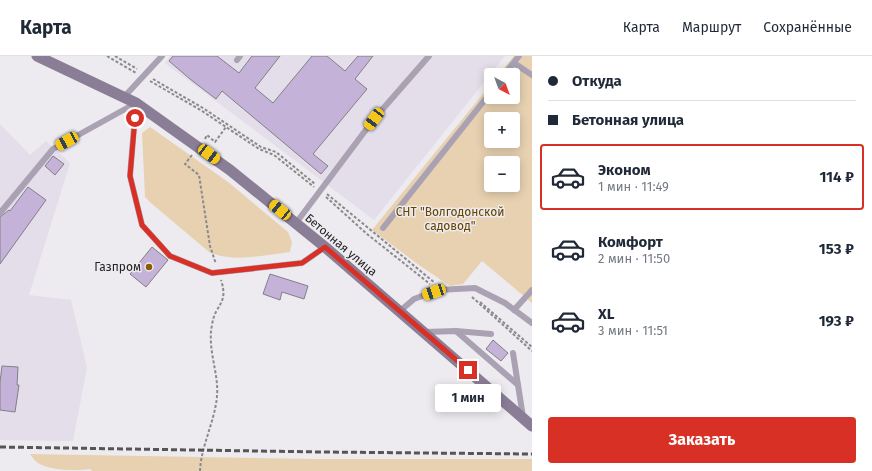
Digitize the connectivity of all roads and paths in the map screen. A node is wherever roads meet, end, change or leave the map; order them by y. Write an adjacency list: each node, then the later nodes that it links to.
1 (36, 56): 10 (main road, Бетонная улица)
2 (107, 56): 9 (path)
3 (162, 56): 9 (lane)
4 (429, 56): 15 (lane)
5 (519, 56): 6 (lane)
6 (514, 62): 7 (lane); 8 (lane)
7 (509, 68)
8 (532, 75)
9 (143, 76): 10 (lane); 13 (path)
10 (124, 97): 12 (main road, Бетонная улица)
11 (484, 101): 18 (lane)
12 (136, 103): 14 (main road, Бетонная улица); 16 (lane); 19 (lane)
13 (226, 127): 14 (path); 15 (path)
14 (199, 146): 17 (main road, Бетонная улица); 20 (path)
15 (320, 192): 17 (lane); 22 (path)
16 (0, 213)
17 (296, 223): 19 (main road, Бетонная улица)
18 (383, 228)
19 (325, 247): 26 (main road, Бетонная улица)
20 (216, 266)
21 (220, 279): 36 (path)
22 (438, 290): 25 (lane); 26 (lane)
23 (532, 290): 25 (lane)
24 (470, 296): 31 (path)
25 (514, 310): 27 (lane)
26 (400, 311): 29 (main road, Бетонная улица)
27 (532, 323)
28 (456, 331): 29 (lane); 30 (lane); 33 (lane)
29 (423, 332): 34 (main road, Бетонная улица)
30 (490, 334)
31 (532, 351)
32 (514, 354): 33 (lane)
33 (518, 385): 34 (lane)
34 (523, 417): 35 (main road, Бетонная улица)
35 (532, 426)
36 (200, 471)

